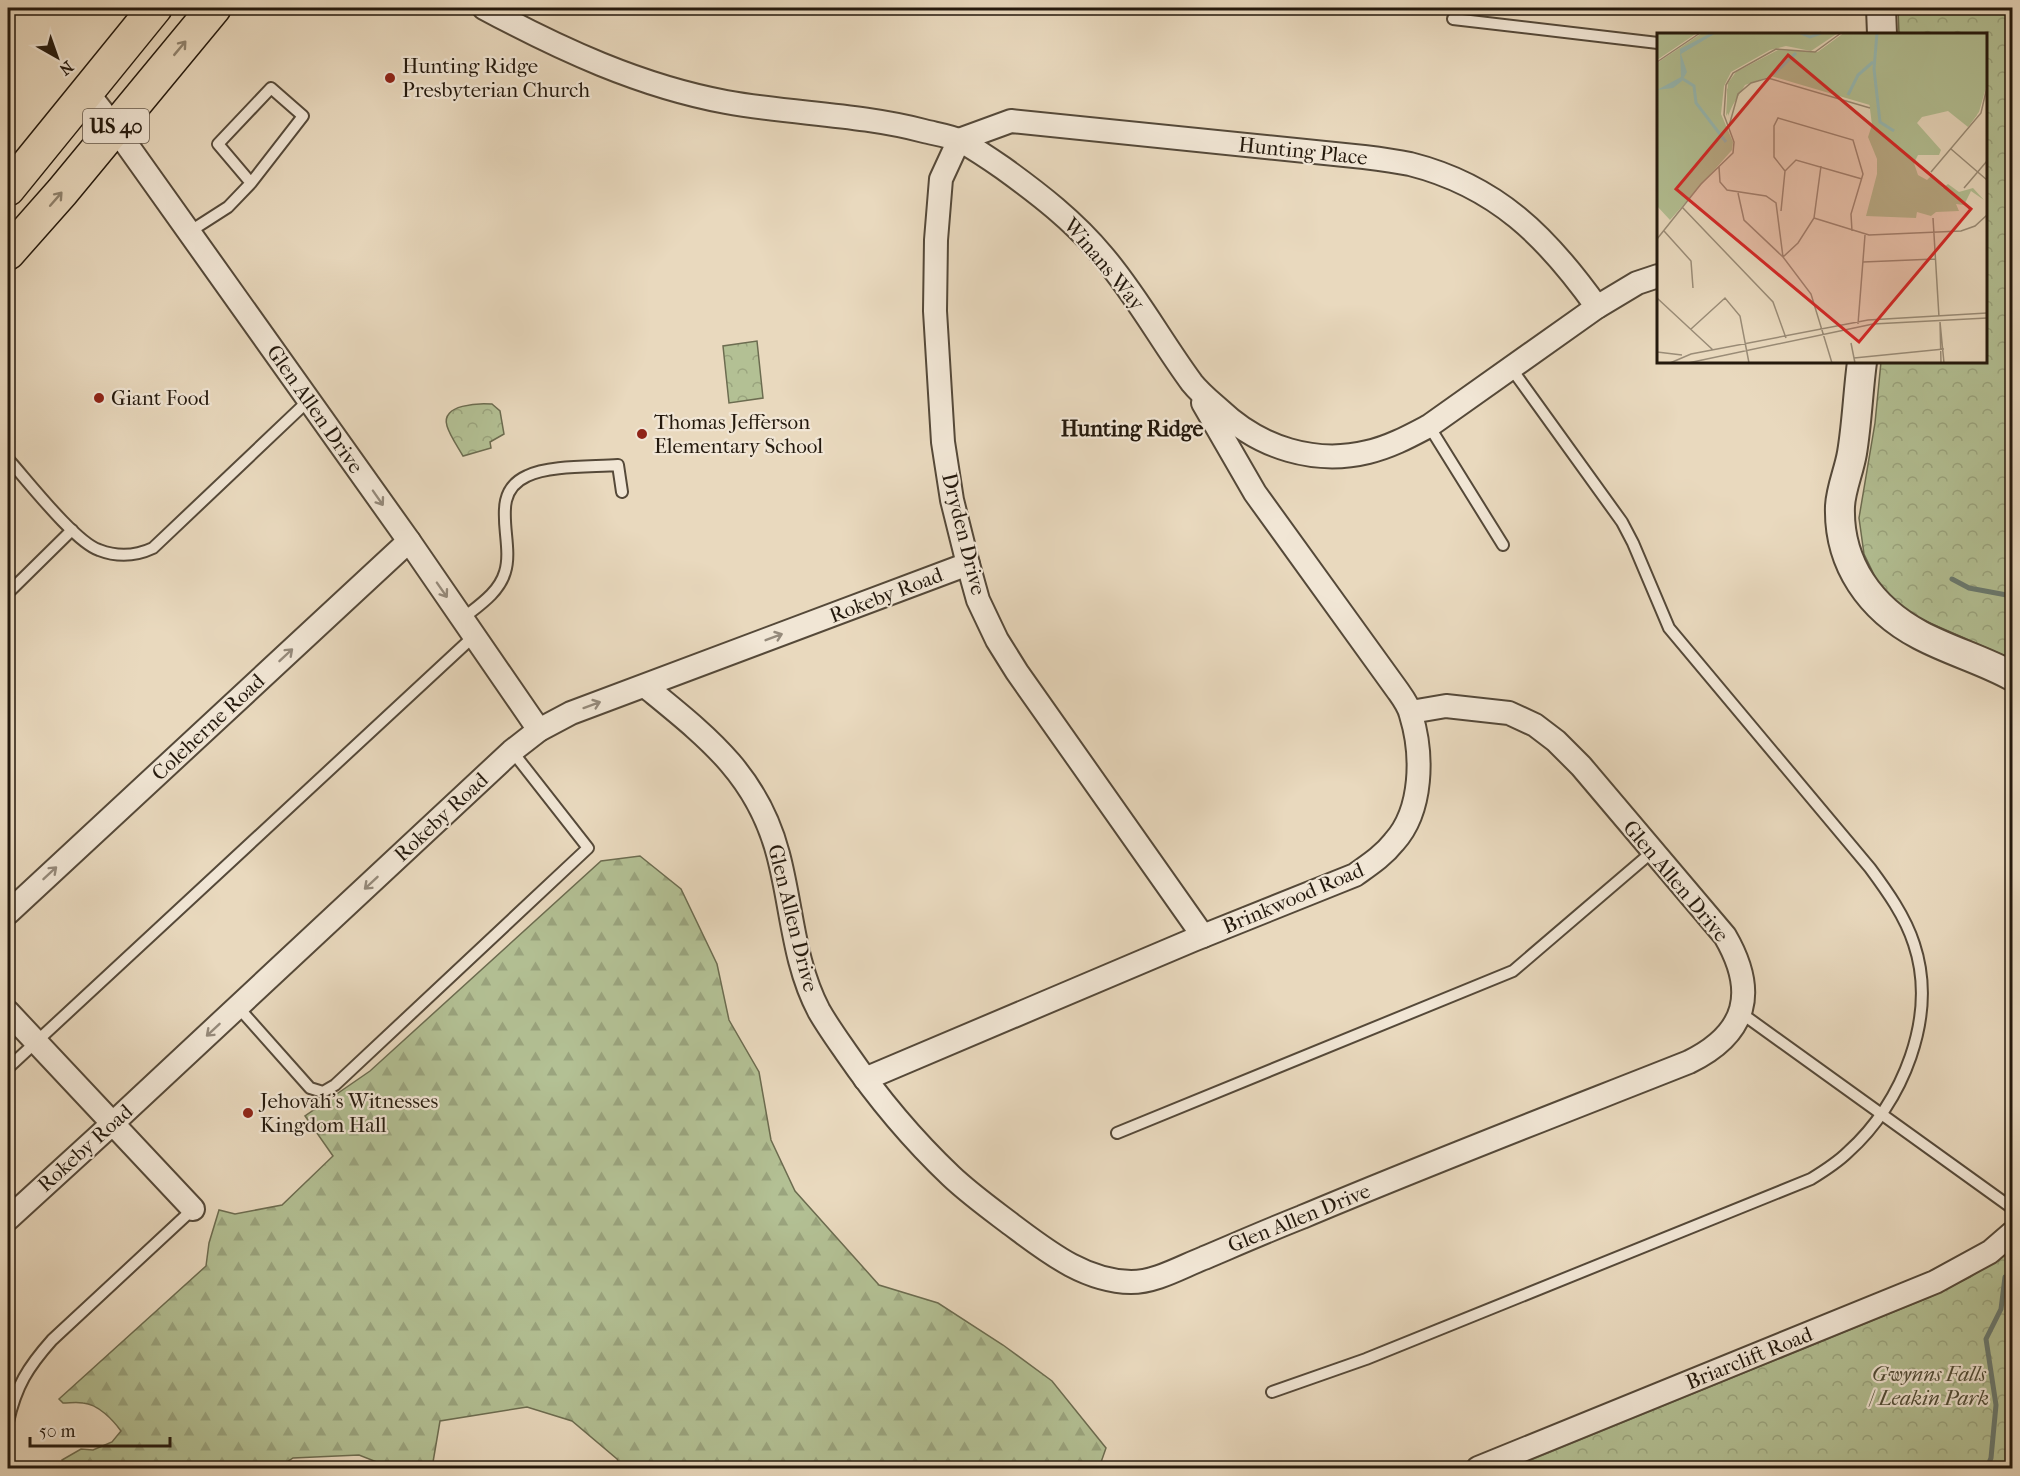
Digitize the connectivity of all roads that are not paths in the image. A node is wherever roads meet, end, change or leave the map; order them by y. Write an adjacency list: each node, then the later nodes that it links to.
1 (155, 8): 8 (main road, US 40)
2 (214, 8): 9 (main road, US 40, one-way to 2)
3 (484, 8): 10 (street, Winans Way)
4 (1881, 8): 6 (street)
5 (1453, 19): 7 (lane)
6 (1882, 33)
7 (1657, 43)
8 (87, 92): 9 (street, Glen Allen Drive); 12 (main road, US 40)
9 (115, 128): 13 (street, Glen Allen Drive); 14 (main road, US 40, one-way to 9)
10 (959, 140): 16 (street, Hunting Place); 19 (street, Winans Way); 27 (street, Dryden Drive)
11 (251, 183): 11 (lane); 13 (lane)
12 (8, 189)
13 (189, 232): 20 (street, Glen Allen Drive)
14 (8, 253)
15 (1657, 277): 16 (street, Winans Way)
16 (1597, 307): 18 (street, Winans Way)
17 (1857, 366): 30 (street)
18 (1511, 368): 21 (street, Winans Way); 44 (lane)
19 (1194, 386): 21 (street, Winans Way); 32 (street, Brinkwood Road)
20 (309, 400): 24 (lane); 25 (street, Glen Allen Drive, one-way to 25)
21 (1429, 426): 26 (lane)
22 (8, 459): 24 (lane)
23 (622, 492): 29 (lane)
24 (72, 530): 28 (lane)
25 (409, 541): 29 (street, Glen Allen Drive, one-way to 29); 36 (street, Coleherne Road, one-way to 25)
26 (1503, 545)
27 (968, 564): 31 (street, Rokeby Road, one-way to 27); 37 (street, Dryden Drive)
28 (8, 593)
29 (468, 627): 33 (street, Glen Allen Drive); 41 (lane)
30 (2011, 677)
31 (645, 686): 33 (street, Rokeby Road, one-way to 31); 43 (street, Glen Allen Drive)
32 (1411, 712): 35 (street, Glen Allen Drive); 37 (street, Brinkwood Road)
33 (539, 730): 34 (street, Rokeby Road)
34 (512, 751): 38 (street, Rokeby Road, one-way to 38); 38 (lane)
35 (1652, 852): 40 (street, Glen Allen Drive); 46 (lane)
36 (8, 913)
37 (1203, 936): 43 (street, Brinkwood Road)
38 (238, 1007): 45 (street, Rokeby Road, one-way to 45)
39 (8, 1012): 41 (street)
40 (1741, 1013): 43 (street, Glen Allen Drive); 44 (lane)
41 (36, 1043): 42 (lane); 45 (street)
42 (8, 1068)
43 (865, 1079)
44 (1880, 1114): 47 (lane); 51 (lane)
45 (112, 1124): 48 (street); 49 (street, Rokeby Road)
46 (1117, 1133)
47 (2013, 1208)
48 (193, 1209): 52 (lane)
49 (8, 1219)
50 (2013, 1233): 53 (street, Briarclift Road)
51 (1272, 1392)
52 (8, 1422)
53 (1478, 1468)

